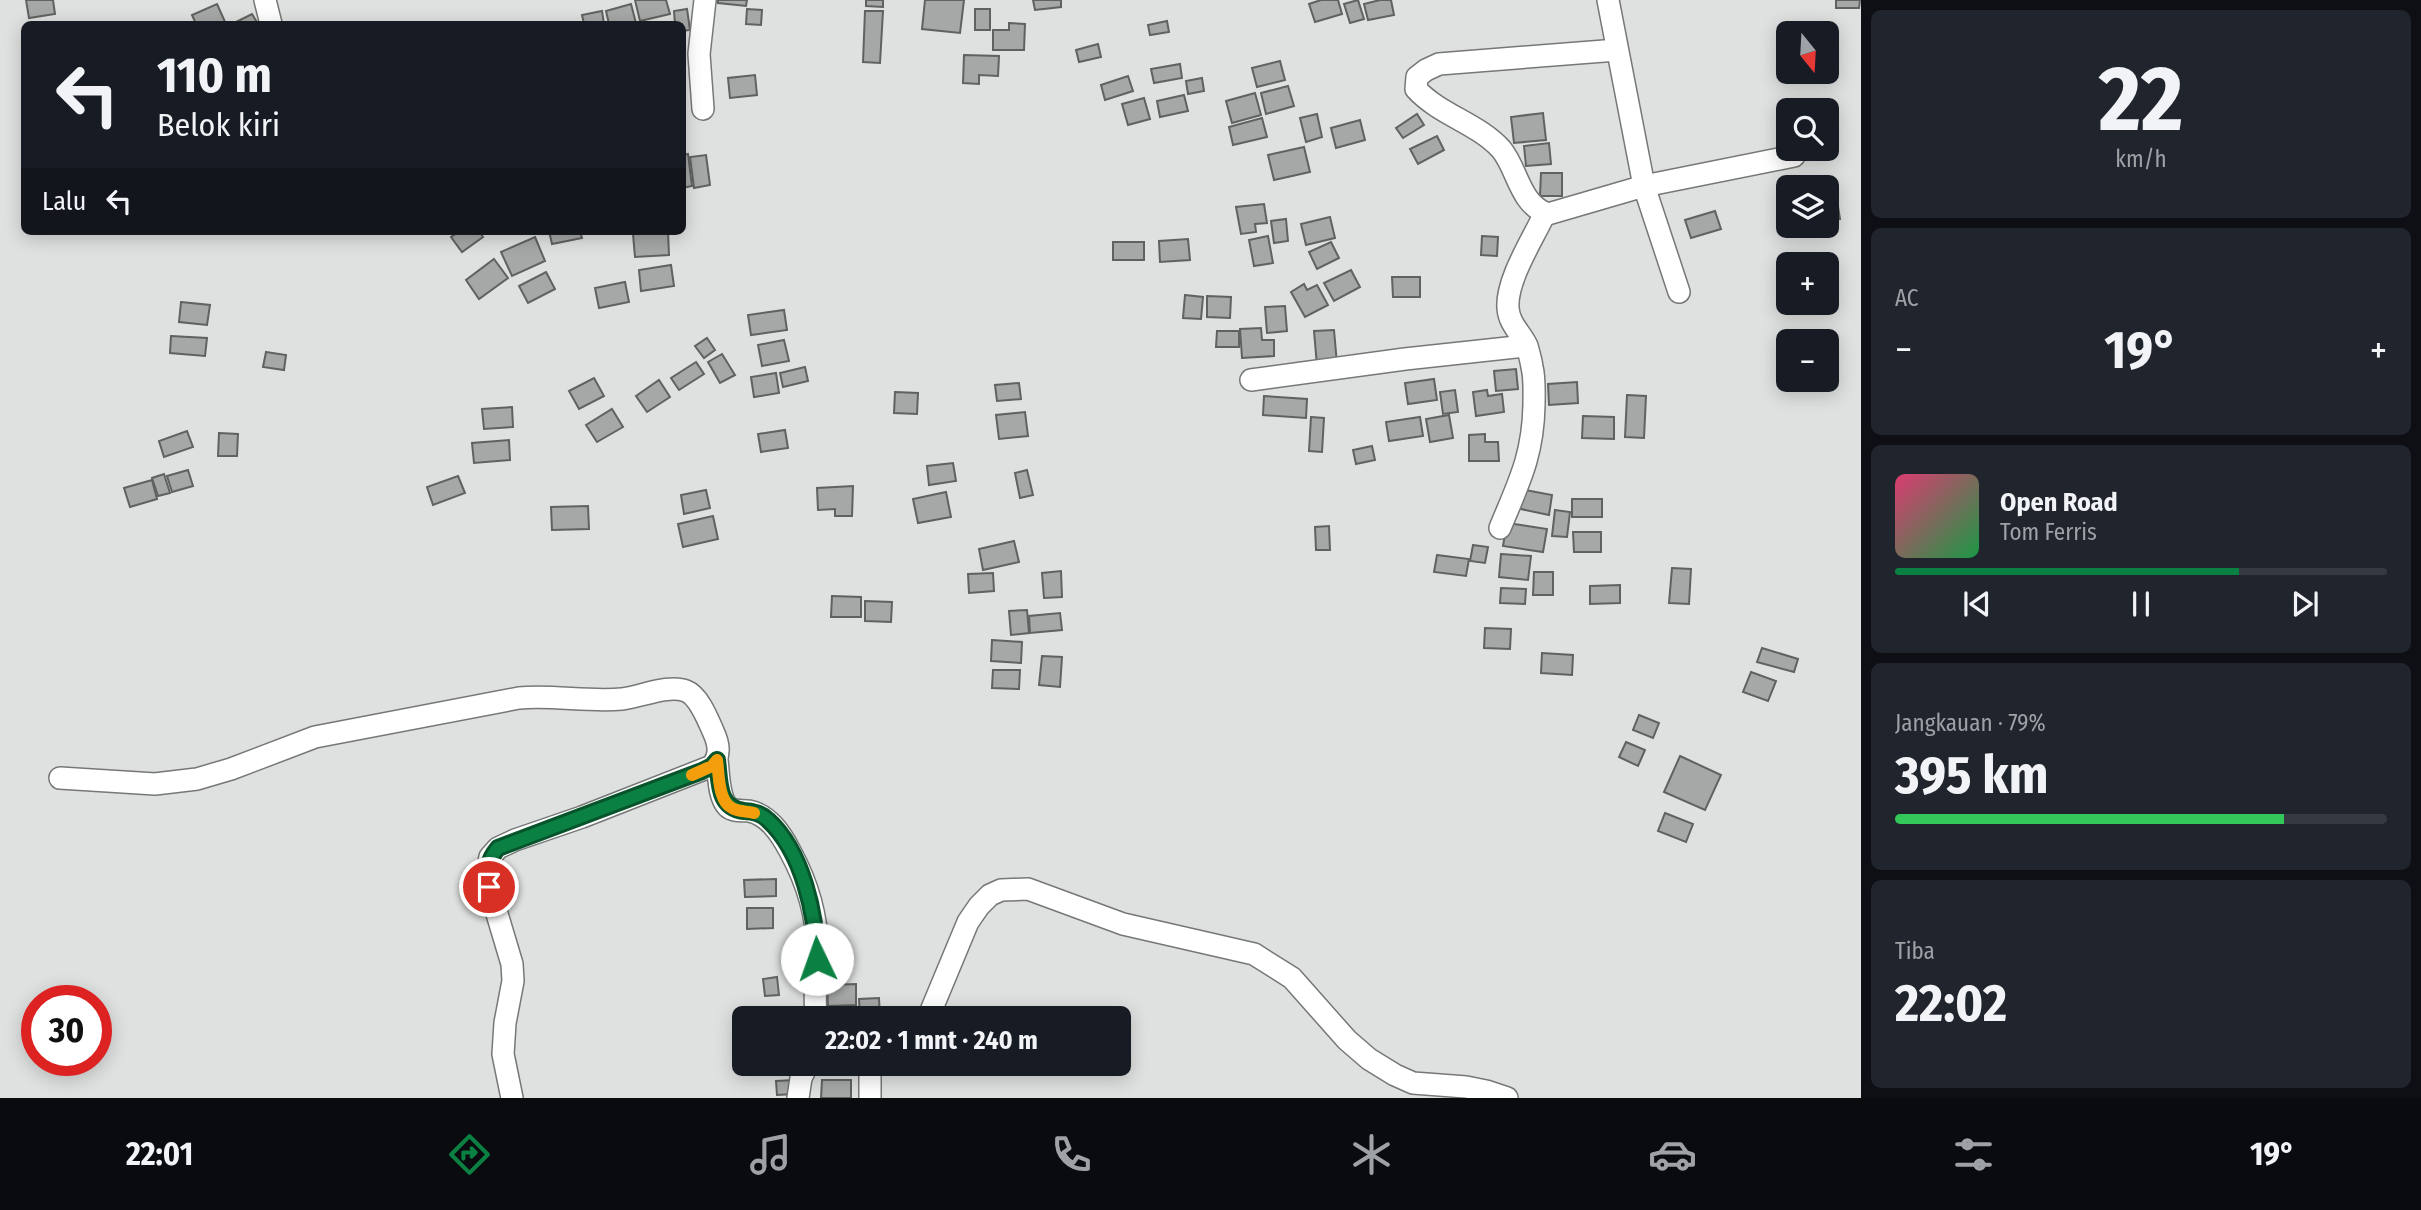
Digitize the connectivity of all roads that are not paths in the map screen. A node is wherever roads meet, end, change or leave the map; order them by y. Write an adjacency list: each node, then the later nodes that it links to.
1 (265, 0): 4 (street)
2 (705, 0): 6 (street)
3 (1608, 0): 5 (street)
4 (270, 21)
5 (1617, 50): 8 (street); 9 (street)
6 (703, 108)
7 (1776, 160): 8 (street)
8 (1644, 187): 9 (street); 10 (street)
9 (1545, 213): 11 (street)
10 (1679, 292)
11 (1526, 346): 12 (street); 13 (street)
12 (1251, 380)
13 (1500, 528)
14 (717, 760): 15 (street); 16 (street); 20 (street)
15 (60, 778)
16 (815, 1006)
17 (933, 1006): 23 (street)
18 (802, 1076): 21 (street)
19 (870, 1076): 22 (street)
20 (512, 1098)
21 (798, 1098)
22 (870, 1098)
23 (1507, 1098)

